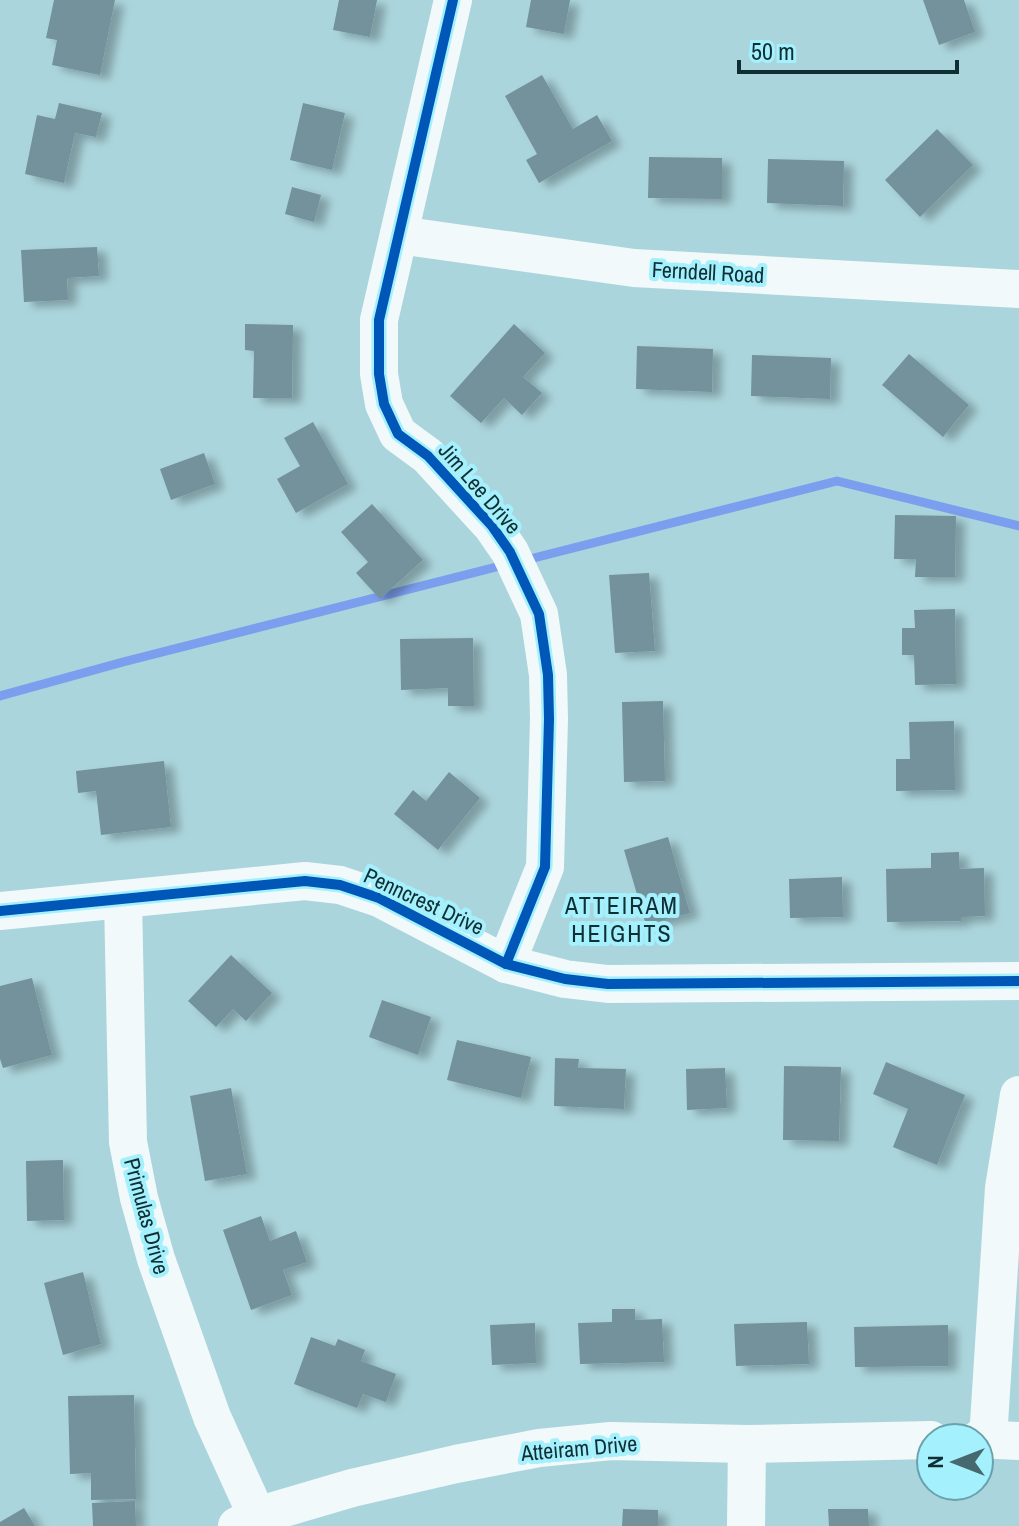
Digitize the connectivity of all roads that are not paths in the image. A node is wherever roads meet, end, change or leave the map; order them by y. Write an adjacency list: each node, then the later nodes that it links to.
1 (453, 0): 2 (street, Jim Lee Drive)
2 (399, 235): 3 (street, Ferndell Road); 6 (street, Jim Lee Drive)
3 (1019, 289)
4 (123, 899): 5 (street, Penncrest Drive); 6 (street, Penncrest Drive); 12 (street, Primulas Drive)
5 (0, 911)
6 (506, 964): 7 (street, Penncrest Drive)
7 (1019, 981)
8 (1019, 1095): 9 (street)
9 (995, 1439)
10 (915, 1440): 11 (street, Atteiram Drive)
11 (747, 1444): 12 (street, Atteiram Drive); 13 (street)
12 (247, 1521)
13 (746, 1526)

